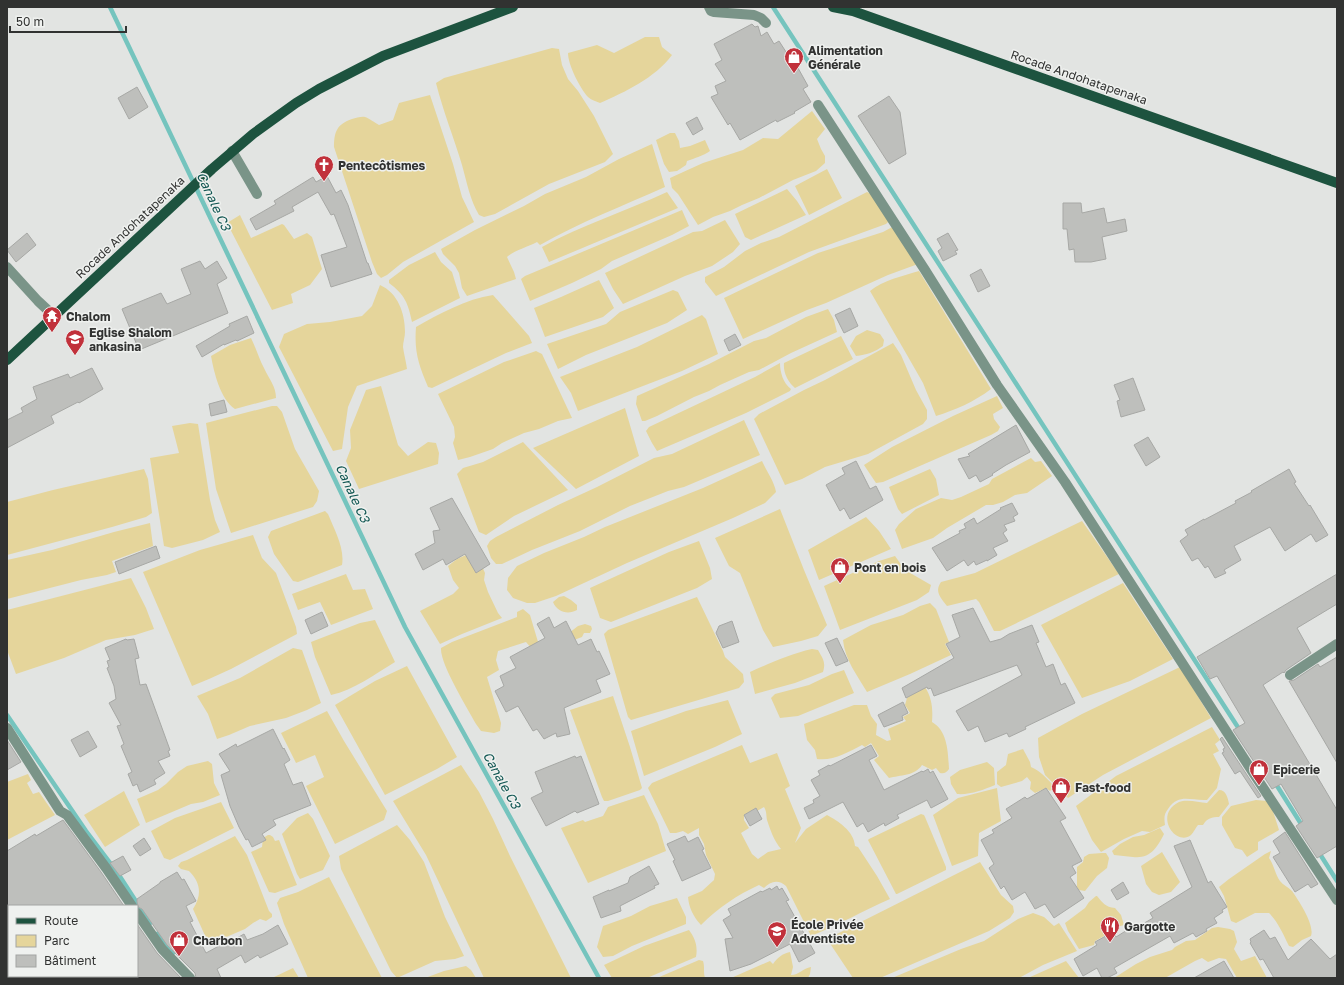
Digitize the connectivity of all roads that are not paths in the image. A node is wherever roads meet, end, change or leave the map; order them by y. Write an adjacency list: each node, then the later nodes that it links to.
1 (513, 7): 6 (main road, Rocade Andohatapenaka)
2 (709, 7): 4 (street)
3 (833, 7): 7 (main road, Rocade Andohatapenaka)
4 (766, 24)
5 (818, 105): 17 (street)
6 (232, 152): 10 (street); 12 (main road, Rocade Andohatapenaka)
7 (1316, 175): 8 (main road); 9 (main road)
8 (1337, 179)
9 (1337, 183)
10 (256, 194)
11 (7, 267): 12 (street)
12 (54, 316): 13 (main road, Rocade Andohatapenaka)
13 (7, 360)
14 (1337, 644): 15 (street)
15 (1290, 675)
16 (7, 728): 18 (street)
17 (1337, 900)
18 (131, 905)
19 (138, 914): 20 (street)
20 (190, 978)

